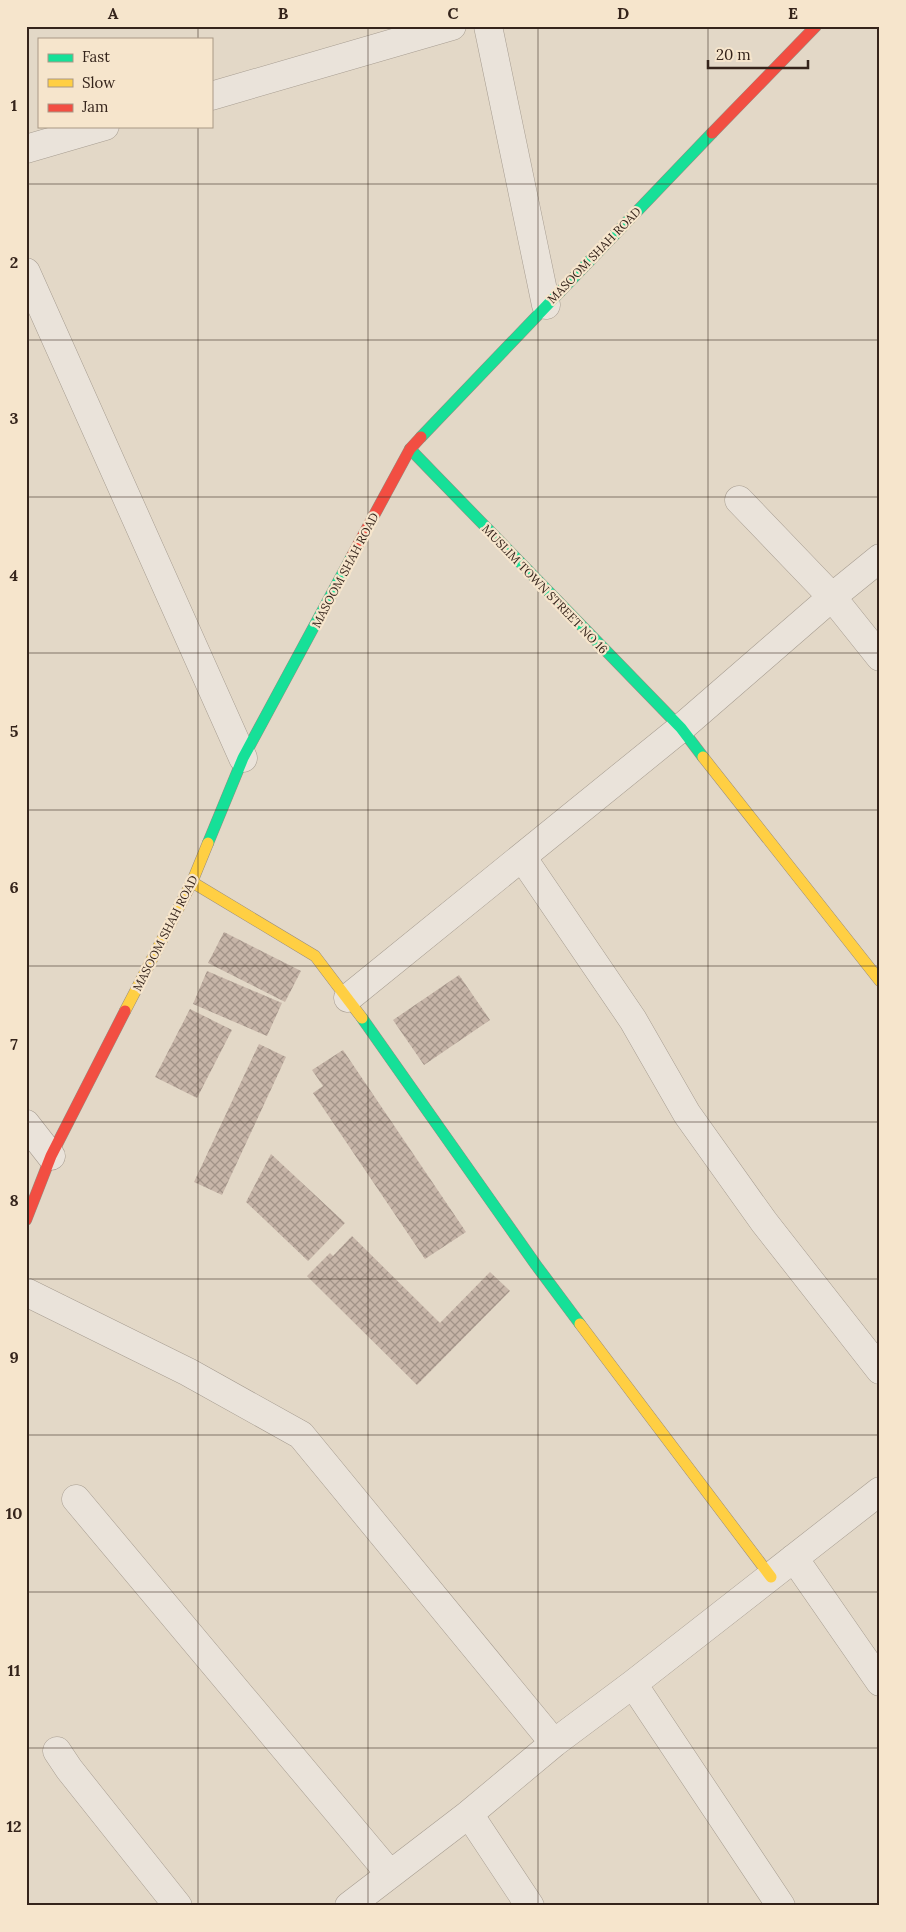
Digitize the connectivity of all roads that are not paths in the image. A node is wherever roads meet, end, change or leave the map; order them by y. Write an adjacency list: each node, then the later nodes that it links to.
1 (452, 26): 4 (street)
2 (488, 26): 8 (street)
3 (816, 26): 8 (street, MASOOM SHAH ROAD)
4 (212, 96)
5 (98, 128): 6 (street)
6 (26, 149)
7 (26, 272): 15 (street)
8 (546, 305): 9 (street, MASOOM SHAH ROAD)
9 (410, 449): 14 (street, MUSLIM TOWN STREET NO 16); 15 (street, MASOOM SHAH ROAD)
10 (739, 500): 12 (street)
11 (880, 558): 12 (street)
12 (832, 597): 13 (street); 14 (street)
13 (880, 657)
14 (681, 728): 16 (street); 18 (street, MUSLIM TOWN STREET NO 16)
15 (243, 758): 17 (street, MASOOM SHAH ROAD)
16 (522, 856): 19 (street); 24 (street)
17 (192, 882): 19 (street); 21 (street, MASOOM SHAH ROAD)
18 (880, 981)
19 (348, 998): 28 (street)
20 (26, 1124): 21 (street)
21 (51, 1156): 22 (street, MASOOM SHAH ROAD)
22 (26, 1220)
23 (26, 1292): 31 (street)
24 (880, 1370)
25 (880, 1491): 27 (street)
26 (76, 1499): 34 (street)
27 (794, 1558): 28 (street); 29 (street)
28 (771, 1577): 30 (street)
29 (880, 1682)
30 (633, 1684): 31 (street); 38 (street)
31 (554, 1743): 33 (street)
32 (57, 1751): 35 (street)
33 (468, 1814): 34 (street); 37 (street)
34 (390, 1874): 36 (street)
35 (178, 1906)
36 (349, 1906)
37 (530, 1906)
38 (781, 1906)

